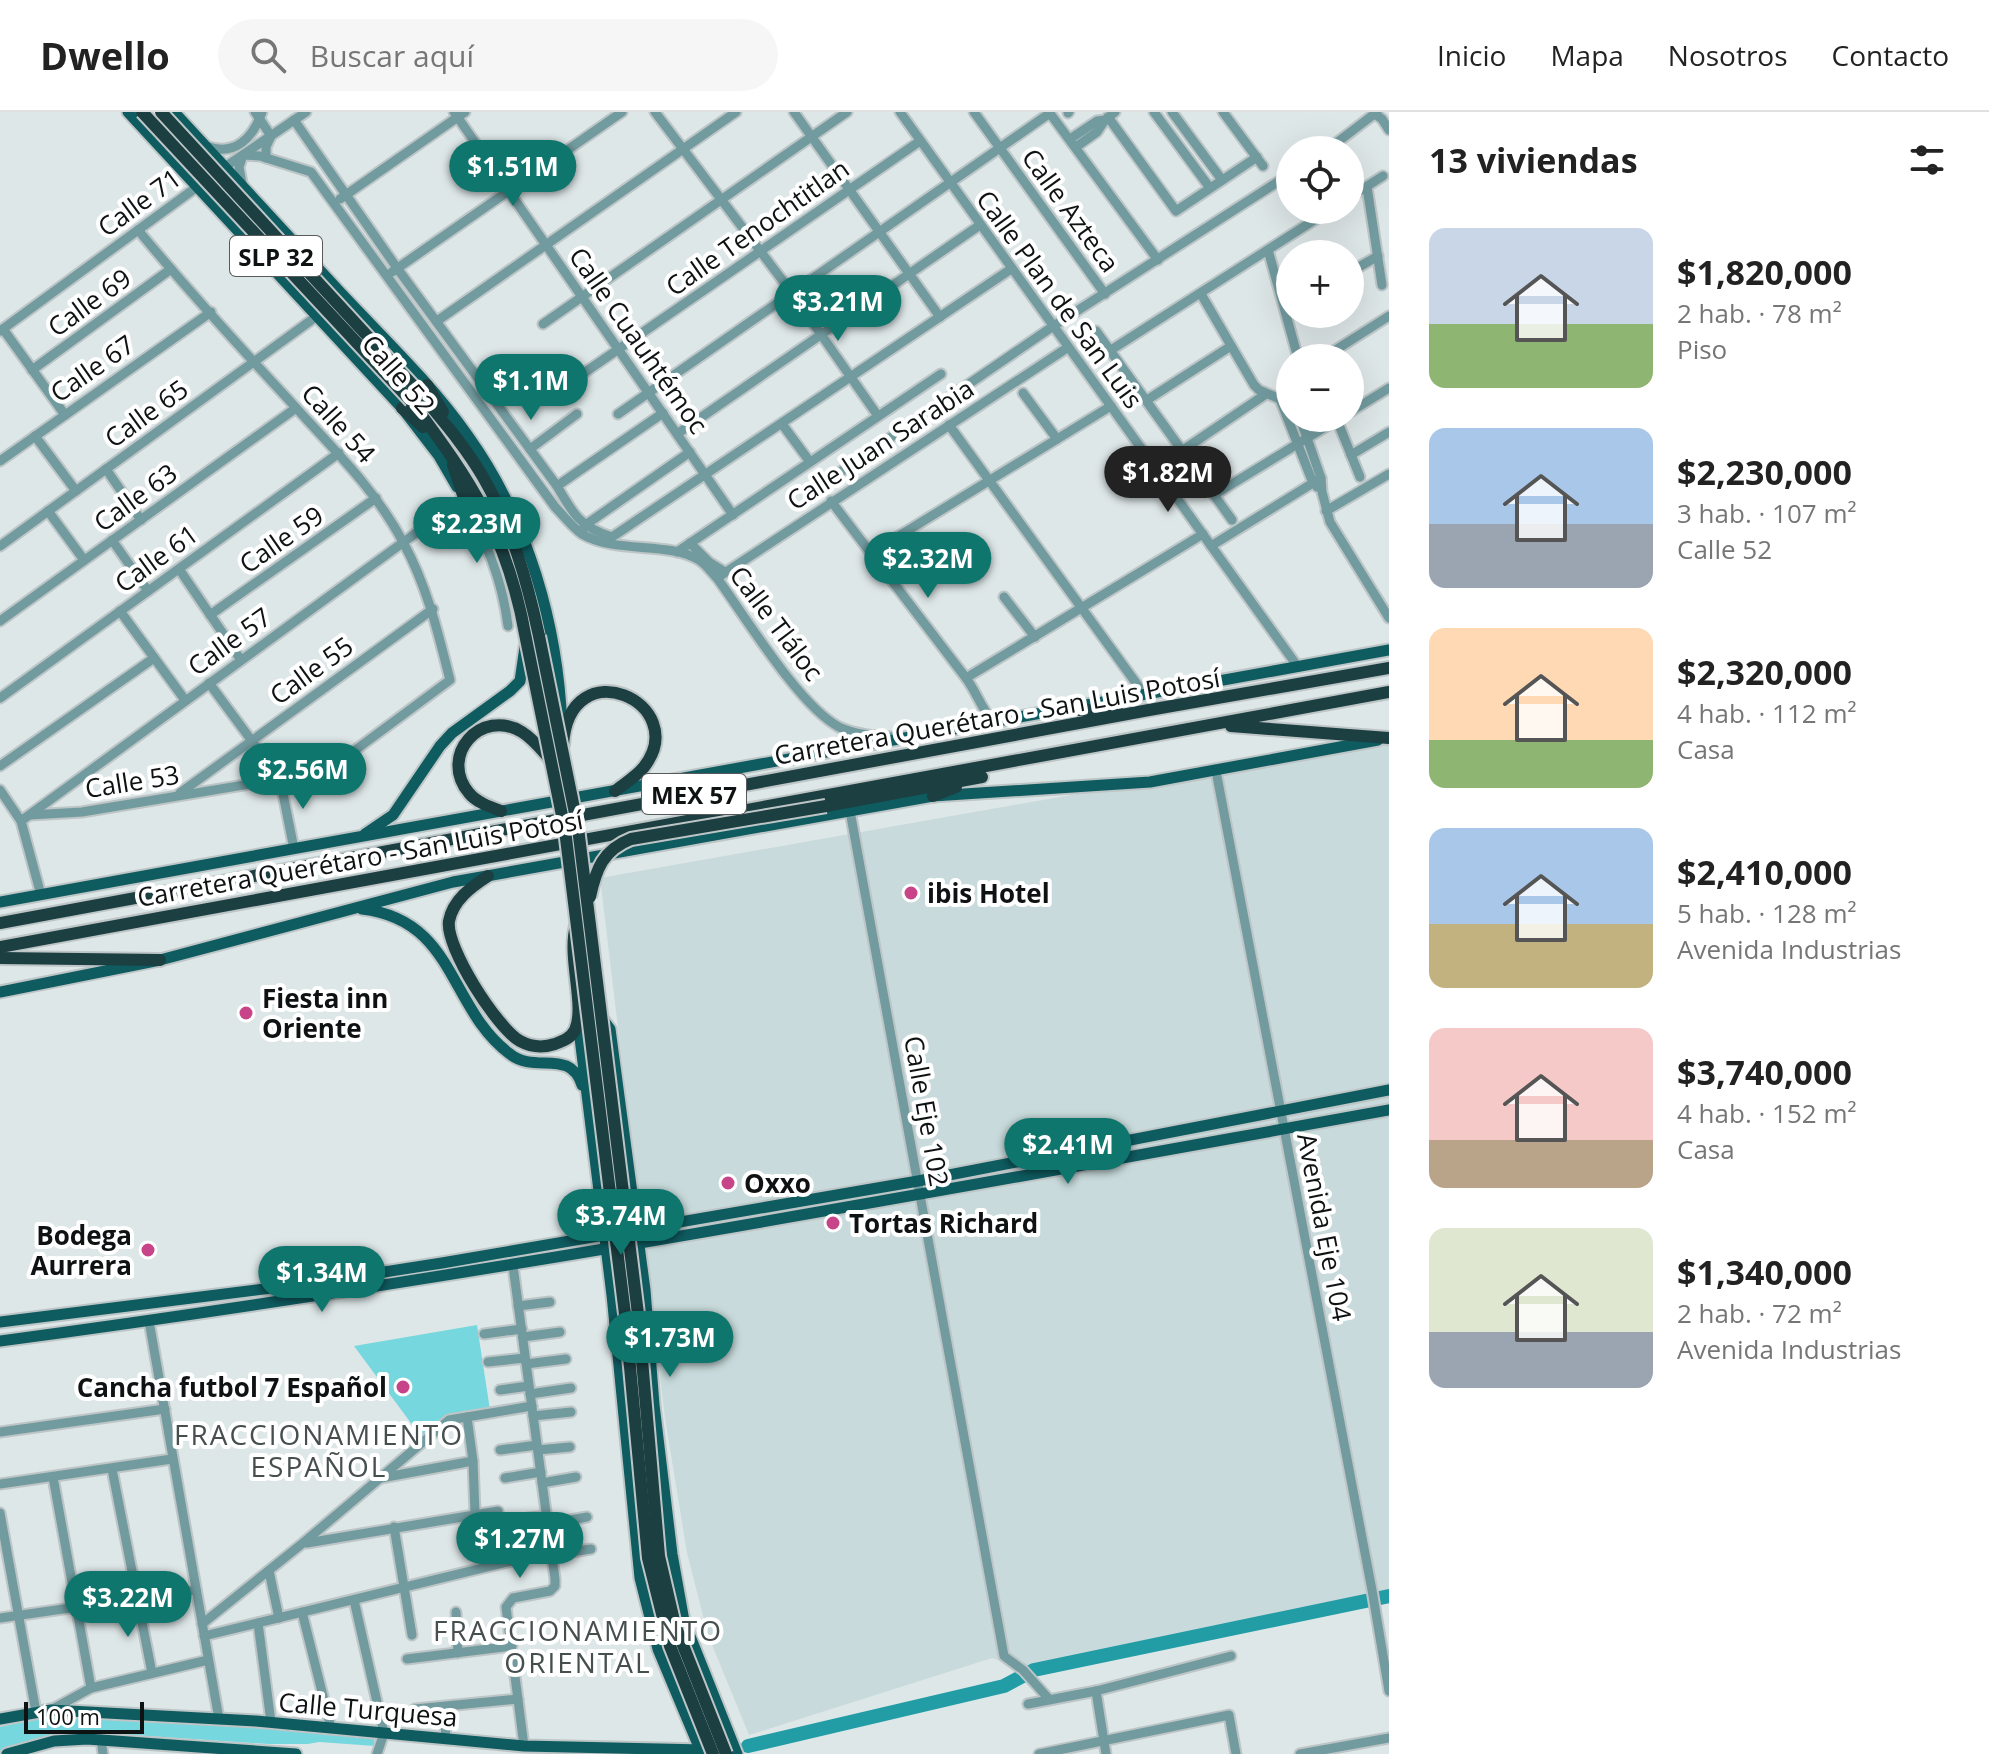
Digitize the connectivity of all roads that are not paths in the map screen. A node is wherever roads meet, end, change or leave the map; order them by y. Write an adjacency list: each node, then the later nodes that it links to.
1 (128, 112): 34 (main road, Calle 52)
2 (142, 112): 98 (highway, SLP 32, bridge)
3 (161, 112): 98 (highway, SLP 32, bridge)
4 (174, 112): 28 (main road)
5 (306, 112): 21 (street, Calle 71)
6 (622, 112): 45 (street)
7 (655, 112): 30 (street)
8 (736, 112): 30 (street)
9 (794, 112): 25 (street)
10 (847, 112): 25 (street)
11 (900, 112): 26 (street, Calle Plan de San Luis)
12 (974, 112): 29 (street, Calle Azteca)
13 (1050, 112): 27 (street); 29 (street)
14 (1172, 112): 36 (street)
15 (1223, 112): 36 (street)
16 (1157, 113): 42 (street)
17 (1376, 113): 22 (street); 24 (street)
18 (259, 114): 23 (street); 28 (street)
19 (459, 114): 45 (street, Calle Cuauhtémoc); 46 (street)
20 (1103, 118): 27 (street); 42 (street)
21 (294, 120): 23 (street, Calle 71); 46 (street)
22 (1389, 130)
23 (271, 136): 31 (street, Calle 71); 32 (street)
24 (1346, 136)
25 (811, 137): 43 (street); 47 (street)
26 (920, 141): 37 (street, Calle Plan de San Luis); 43 (street, Calle Tenochtitlan)
27 (1073, 143): 58 (street)
28 (205, 146): 33 (main road); 34 (main road)
29 (999, 148): 37 (street); 68 (street, Calle Azteca)
30 (683, 149): 47 (street); 54 (street)
31 (243, 155): 32 (street, Calle Tláloc); 33 (street, Calle 71); 41 (street)
32 (266, 158): 48 (street, Calle Tláloc)
33 (225, 168): 39 (street, Calle 71); 41 (main road)
34 (182, 169): 39 (main road, Calle 52)
35 (1383, 176): 40 (street)
36 (1222, 180): 42 (street)
37 (950, 182): 51 (street, Calle Plan de San Luis); 53 (street)
38 (1276, 183): 58 (street)
39 (198, 186): 49 (main road, Calle 52); 52 (street, Calle 71)
40 (1367, 187): 44 (street); 57 (street)
41 (244, 188): 49 (main road); 98 (main road)
42 (1210, 188)
43 (851, 189): 53 (street); 56 (street, Calle Tenochtitlan)
44 (1364, 189)
45 (509, 191): 54 (street, Calle Cuauhtémoc); 60 (street)
46 (345, 196): 48 (street); 60 (street)
47 (722, 199): 56 (street); 70 (street)
48 (333, 203): 65 (street, Calle Tláloc)
49 (220, 210): 72 (main road, Calle 52)
50 (1308, 224): 55 (street)
51 (980, 225): 62 (street, Calle Plan de San Luis); 63 (street)
52 (138, 230): 61 (street, Calle 54); 77 (street, Calle 71)
53 (880, 231): 63 (street); 67 (street)
54 (545, 243): 70 (street, Calle Cuauhtémoc); 75 (street)
55 (1268, 250): 64 (street); 69 (street)
56 (761, 252): 67 (street); 84 (street, Calle Tenochtitlan)
57 (1378, 256): 59 (street); 66 (street)
58 (1158, 260): 68 (street)
59 (1364, 264)
60 (397, 268): 65 (street); 75 (street)
61 (171, 269): 71 (street, Calle 54); 87 (street, Calle 69)
62 (1011, 269): 74 (street); 78 (street, Calle Plan de San Luis)
63 (910, 274): 74 (street); 80 (street)
64 (1276, 275)
65 (385, 276): 92 (street, Calle Tláloc)
66 (1382, 285)
67 (792, 293): 80 (street); 94 (street)
68 (1105, 294): 78 (street)
69 (1201, 294): 83 (street); 85 (street)
70 (582, 297): 76 (street); 84 (street, Calle Cuauhtémoc)
71 (211, 312): 86 (street, Calle 54); 106 (street, Calle 67)
72 (317, 316): 86 (street, Calle 65); 98 (main road, Calle 52)
73 (1389, 316): 81 (street)
74 (940, 317): 91 (street)
75 (437, 321): 88 (street)
76 (543, 324)
77 (1, 330): 87 (street)
78 (1054, 330): 82 (street, Calle Plan de San Luis); 135 (street)
79 (1096, 331): 85 (street)
80 (821, 335): 91 (street); 117 (street)
81 (1345, 344)
82 (1066, 346): 101 (street, Calle Plan de San Luis); 110 (street, Calle Juan Sarabia)
83 (1231, 346): 96 (street); 99 (street)
84 (619, 350): 90 (street, Calle Tenochtitlan); 94 (street, Calle Cuauhtémoc)
85 (1111, 350): 99 (street)
86 (253, 362): 102 (street, Calle 54); 131 (street, Calle 65)
87 (32, 370): 106 (street)
88 (476, 372): 92 (street); 108 (street)
89 (941, 374): 107 (street)
90 (581, 375)
91 (851, 377): 107 (street); 109 (street)
92 (464, 381): 111 (street, Calle Tláloc)
93 (1389, 388): 100 (street)
94 (648, 392): 103 (street, Calle Cuauhtémoc); 105 (street)
95 (1023, 393): 120 (street)
96 (1266, 394): 97 (street); 124 (street)
97 (1276, 395)
98 (415, 396): 125 (highway, SLP 32); 142 (main road, Calle 52); 170 (highway, SLP 32); 191 (main road)
99 (1147, 400): 124 (street)
100 (1364, 403)
101 (1111, 406): 120 (street); 150 (street, Calle Plan de San Luis)
102 (296, 408): 127 (street, Calle 54); 147 (street, Calle 63)
103 (663, 413): 117 (street, Calle Cuauhtémoc); 138 (street)
104 (577, 414): 123 (street)
105 (618, 414)
106 (65, 415): 118 (street, Calle 67)
107 (878, 416): 130 (street)
108 (508, 418): 111 (street); 123 (street)
109 (782, 424): 130 (street); 132 (street)
110 (949, 425): 136 (street); 143 (street, Calle Juan Sarabia)
111 (497, 427): 149 (street, Calle Tláloc)
112 (1296, 432): 121 (street)
113 (1306, 432): 119 (street)
114 (1316, 432): 119 (street)
115 (1343, 432): 128 (street)
116 (1389, 432): 128 (street)
117 (677, 434): 126 (street, Calle Cuauhtémoc)
118 (35, 436): 129 (street, Calle 67); 139 (street)
119 (1308, 437): 121 (street); 137 (street)
120 (1057, 439): 136 (street)
121 (1299, 442): 137 (street); 140 (street)
122 (0, 446): 129 (street)
123 (530, 449): 138 (street)
124 (1183, 450): 140 (street)
125 (449, 451): 142 (highway); 170 (highway, SLP 32)
126 (690, 452): 132 (street, Calle Cuauhtémoc); 149 (street)
127 (339, 453): 141 (street, Calle 54); 159 (street, Calle 61)
128 (1351, 455): 134 (street)
129 (4, 459)
130 (810, 462): 146 (street)
131 (106, 469): 139 (street, Calle 65); 147 (street)
132 (706, 475): 146 (street, Calle Cuauhtémoc); 149 (street)
133 (1388, 476): 145 (street)
134 (1360, 477)
135 (830, 479)
136 (989, 481): 157 (street); 164 (street)
137 (1317, 481): 145 (street); 155 (street)
138 (557, 486): 149 (street)
139 (76, 491): 144 (street, Calle 65)
140 (1214, 495): 148 (street)
141 (376, 498): 152 (street, Calle 54); 166 (street, Calle 59)
142 (464, 498): 152 (street, Calle 57); 169 (street, Calle 52)
143 (831, 501): 157 (street); 160 (street, Calle Juan Sarabia)
144 (48, 511): 154 (street, Calle 65); 158 (street)
145 (1326, 511): 167 (street)
146 (733, 515): 153 (street)
147 (141, 520): 151 (street, Calle 63)
148 (1232, 520)
149 (583, 530): 156 (street, Calle Tláloc)
150 (1203, 534): 155 (street, Calle Plan de San Luis); 164 (street)
151 (112, 540): 158 (street, Calle 63); 161 (street)
152 (403, 542): 163 (street, Calle 54); 174 (street, Calle 57)
153 (690, 543): 156 (street); 160 (street)
154 (0, 546)
155 (1211, 546): 175 (street, Calle Plan de San Luis)
156 (677, 552): 160 (street, Calle Tláloc)
157 (871, 553): 177 (street)
158 (84, 560): 168 (street, Calle 63)
159 (179, 569): 161 (street, Calle 61); 166 (street)
160 (721, 575): 188 (street, Calle Tláloc)
161 (148, 591): 165 (street, Calle 61)
162 (1004, 597): 171 (street)
163 (433, 609): 178 (street, Calle 54); 190 (street, Calle 55)
164 (1082, 609): 171 (street); 181 (street)
165 (120, 611): 173 (street); 182 (street, Calle 61)
166 (210, 615): 174 (street)
167 (1389, 618)
168 (0, 621)
169 (508, 626)
170 (533, 637): 191 (highway, SLP 32, bridge); 205 (main road)
171 (1035, 637): 177 (street)
172 (1389, 650): 175 (main road)
173 (154, 658): 183 (street); 193 (street)
174 (241, 660): 179 (street, Calle 57)
175 (1298, 667): 181 (main road)
176 (1389, 668): 185 (highway, Carretera Querétaro - San Luis Potosí / MEX 57)
177 (966, 678): 186 (street)
178 (450, 680): 196 (street, Calle 53)
179 (209, 683): 183 (street, Calle 57); 190 (street)
180 (1389, 692): 187 (highway, Carretera Querétaro - San Luis Potosí / MEX 57)
181 (1144, 694): 184 (main road)
182 (0, 698)
183 (185, 700): 203 (street, Calle 57)
184 (1058, 710): 185 (highway); 186 (main road)
185 (1149, 710): 212 (highway, Carretera Querétaro - San Luis Potosí / MEX 57)
186 (993, 722): 188 (main road)
187 (1212, 725): 189 (highway); 192 (highway, Carretera Querétaro - San Luis Potosí / MEX 57)
188 (906, 738): 198 (main road)
189 (1389, 738): 194 (main road)
190 (251, 740): 196 (street); 199 (street, Calle 55)
191 (556, 757): 198 (highway, bridge); 201 (highway); 204 (highway, SLP 32, bridge)
192 (1036, 758): 195 (highway); 214 (highway, Carretera Querétaro - San Luis Potosí / MEX 57)
193 (0, 766)
194 (1216, 771): 200 (main road); 222 (street, Avenida Eje 104)
195 (982, 777): 200 (highway); 210 (highway, SLP 32, bridge)
196 (280, 779): 199 (street, Calle 53); 206 (street)
197 (0, 790): 203 (street)
198 (615, 791): 201 (main road)
199 (177, 795): 203 (street, Calle 53)
200 (933, 796): 202 (main road)
201 (501, 811): 205 (main road)
202 (850, 811): 207 (main road); 225 (street, Calle Eje 102)
203 (26, 818): 208 (street)
204 (571, 829): 210 (highway, SLP 32, bridge); 213 (highway, SLP 32, bridge)
205 (361, 837): 206 (main road)
206 (294, 849): 208 (main road)
207 (488, 876): 211 (main road); 219 (highway)
208 (41, 895): 209 (main road)
209 (0, 902)
210 (587, 908): 218 (highway, SLP 32, bridge)
211 (357, 909): 216 (main road); 221 (main road)
212 (0, 923)
213 (576, 926): 219 (highway); 337 (highway, SLP 32, bridge)
214 (0, 947)
215 (0, 958): 216 (highway)
216 (160, 960): 217 (main road)
217 (0, 992)
218 (600, 1016): 227 (main road, SLP 32); 342 (highway, SLP 32, bridge)
219 (578, 1018): 221 (main road)
220 (1389, 1090): 222 (main road)
221 (588, 1102): 228 (main road)
222 (1281, 1110): 224 (street, Avenida Eje 104); 225 (main road)
223 (1389, 1110): 224 (main road)
224 (1284, 1129): 226 (main road); 315 (street, Avenida Eje 104)
225 (918, 1181): 226 (street, Calle Eje 102); 229 (main road)
226 (920, 1196): 233 (main road); 316 (street, Calle Eje 102)
227 (632, 1197): 228 (main road); 229 (main road); 230 (main road, SLP 32)
228 (600, 1204): 231 (main road); 232 (main road)
229 (671, 1224): 230 (main road)
230 (636, 1230): 231 (main road); 234 (main road, SLP 32)
231 (604, 1235): 232 (main road); 235 (main road)
232 (576, 1240): 240 (main road)
233 (664, 1240): 234 (main road); 238 (main road)
234 (638, 1244): 235 (main road); 238 (main road, SLP 32)
235 (606, 1250): 236 (main road); 239 (main road)
236 (585, 1253): 237 (main road); 239 (main road)
237 (513, 1266): 245 (main road); 248 (street)
238 (642, 1267): 241 (main road, SLP 32)
239 (609, 1272): 243 (main road)
240 (320, 1282): 242 (main road); 245 (main road)
241 (645, 1290): 243 (main road); 320 (main road, SLP 32)
242 (235, 1292): 244 (main road); 249 (main road)
243 (612, 1295): 326 (main road)
244 (203, 1296): 246 (main road); 251 (main road)
245 (322, 1296): 249 (main road)
246 (168, 1301): 250 (main road); 252 (main road)
247 (550, 1302): 248 (street)
248 (518, 1306): 255 (street)
249 (235, 1310): 251 (main road)
250 (54, 1315): 253 (main road); 257 (main road)
251 (187, 1316): 252 (main road)
252 (149, 1321): 257 (main road); 265 (street)
253 (0, 1322)
254 (560, 1332): 255 (street)
255 (522, 1333): 256 (street); 260 (street)
256 (484, 1334)
257 (44, 1335): 258 (main road)
258 (0, 1341)
259 (566, 1359): 260 (street)
260 (526, 1361): 261 (street); 264 (street)
261 (488, 1362)
262 (571, 1388): 264 (street)
263 (500, 1390): 264 (street)
264 (530, 1390): 266 (street)
265 (165, 1409): 269 (street); 273 (street)
266 (533, 1411): 267 (street); 268 (street); 270 (street)
267 (571, 1412)
268 (467, 1417): 274 (street); 280 (street)
269 (0, 1432)
270 (538, 1447): 271 (street); 272 (street); 277 (street)
271 (570, 1447)
272 (500, 1450)
273 (172, 1459): 275 (street); 294 (street)
274 (473, 1461): 280 (street); 284 (street)
275 (112, 1469): 276 (street); 295 (street)
276 (53, 1477): 281 (street); 297 (street)
277 (542, 1477): 278 (street); 279 (street); 287 (street)
278 (576, 1477)
279 (505, 1478)
280 (378, 1479): 289 (street)
281 (0, 1484)
282 (498, 1511): 284 (street)
283 (0, 1513): 300 (street)
284 (475, 1513): 288 (street)
285 (587, 1517): 287 (street)
286 (512, 1520): 287 (street)
287 (548, 1520): 291 (street)
288 (394, 1527): 289 (street); 293 (street)
289 (303, 1543): 292 (street)
290 (591, 1549): 291 (street)
291 (552, 1553): 293 (street); 307 (street)
292 (269, 1571): 302 (street); 304 (street)
293 (403, 1588): 296 (street); 305 (street)
294 (196, 1590): 295 (street); 304 (street)
295 (137, 1598): 297 (street); 312 (street)
296 (354, 1600): 298 (street); 329 (street)
297 (77, 1607): 300 (street); 313 (street)
298 (302, 1612): 302 (street); 328 (street)
299 (456, 1612): 308 (street)
300 (19, 1615): 301 (street); 323 (street)
301 (0, 1618)
302 (279, 1618): 303 (street)
303 (258, 1623): 306 (street); 327 (street)
304 (202, 1624): 306 (street)
305 (412, 1635)
306 (204, 1636): 311 (street)
307 (512, 1646): 308 (street); 317 (street)
308 (458, 1653): 310 (street)
309 (1231, 1656): 314 (street)
310 (407, 1659)
311 (208, 1660): 312 (street); 325 (street)
312 (152, 1673): 313 (street)
313 (91, 1688): 322 (street)
314 (1096, 1691): 316 (street); 334 (street)
315 (1389, 1691)
316 (1045, 1694): 318 (street)
317 (518, 1699): 319 (street); 335 (street)
318 (1028, 1704)
319 (444, 1707): 321 (street); 332 (street)
320 (718, 1707): 326 (main road); 333 (main road, SLP 32)
321 (415, 1709)
322 (51, 1710): 323 (main road, Calle Turquesa); 325 (main road, Calle Turquesa)
323 (36, 1712): 324 (main road, Calle Turquesa)
324 (0, 1719)
325 (219, 1719): 327 (main road, Calle Turquesa)
326 (688, 1719): 337 (main road)
327 (271, 1722): 328 (main road, Calle Turquesa)
328 (331, 1728): 329 (main road, Calle Turquesa)
329 (384, 1733): 332 (main road, Calle Turquesa); 341 (street)
330 (1389, 1738): 347 (street)
331 (101, 1739): 336 (main road, Calle Turquesa); 338 (main road, Calle Turquesa); 339 (street)
332 (446, 1739): 335 (main road, Calle Turquesa)
333 (731, 1741): 337 (main road, Calle Turquesa); 343 (main road, SLP 32)
334 (1103, 1741): 344 (street); 345 (street); 346 (street)
335 (524, 1746): 337 (main road, Calle Turquesa)
336 (222, 1751): 340 (main road, Calle Turquesa)
337 (706, 1753)
338 (7, 1754)
339 (103, 1754)
340 (296, 1754)
341 (377, 1754)
342 (726, 1754)
343 (737, 1754)
344 (1039, 1754)
345 (1106, 1754)
346 (1236, 1754)
347 (1300, 1754)

